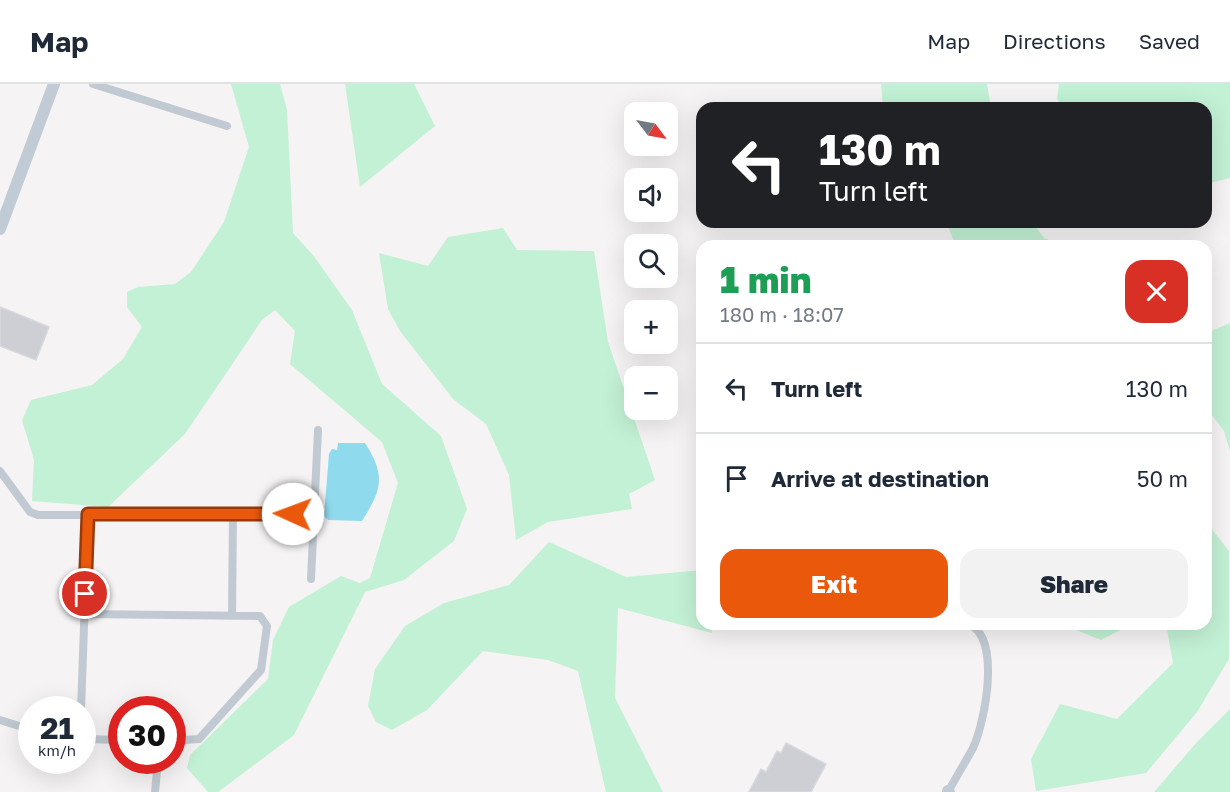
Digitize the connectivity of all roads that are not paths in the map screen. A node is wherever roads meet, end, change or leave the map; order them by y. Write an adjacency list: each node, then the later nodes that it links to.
1 (54, 84): 4 (main road)
2 (93, 84): 3 (street)
3 (227, 126)
4 (0, 229)
5 (318, 430): 9 (street)
6 (0, 471): 8 (street)
7 (233, 513): 8 (street); 9 (street); 12 (street)
8 (88, 514): 11 (street)
9 (313, 515): 10 (street)
10 (311, 579)
11 (84, 614): 12 (street); 14 (street)
12 (232, 615): 17 (street)
13 (975, 630): 20 (street)
14 (81, 696)
15 (0, 720): 16 (street)
16 (18, 726)
17 (186, 740)
18 (157, 774): 19 (street)
19 (155, 792)
20 (948, 792)

